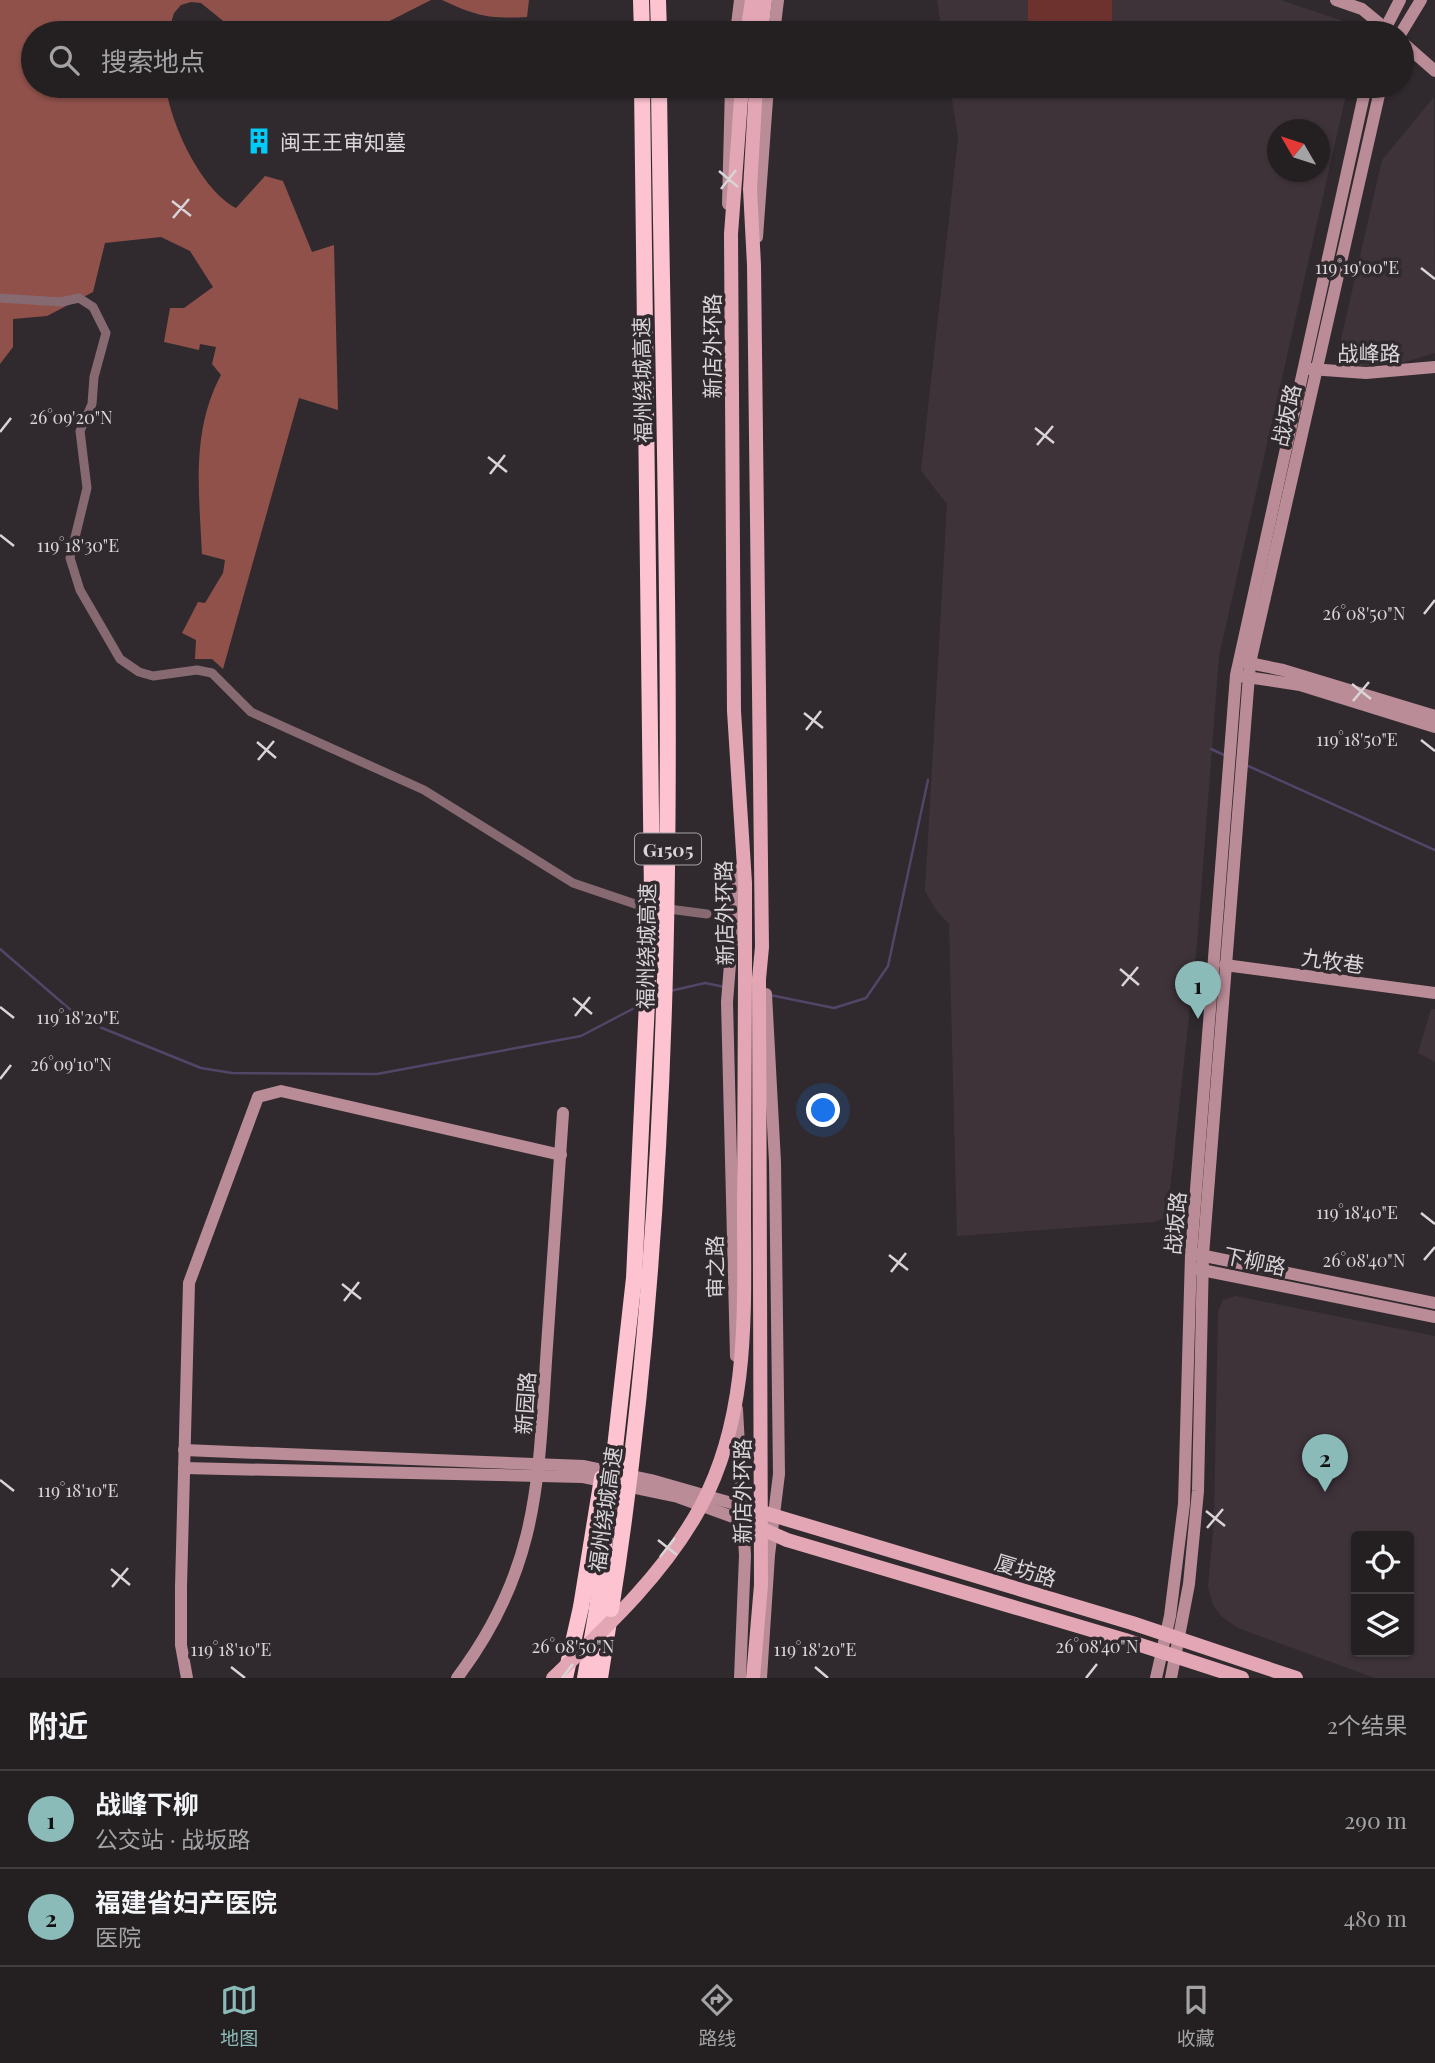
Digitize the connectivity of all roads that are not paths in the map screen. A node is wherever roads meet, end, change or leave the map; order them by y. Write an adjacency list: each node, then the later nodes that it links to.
1 (641, 0): 10 (highway)
2 (658, 0): 11 (highway)
3 (740, 0): 12 (main road)
4 (752, 0): 13 (main road)
5 (765, 0): 14 (main road)
6 (778, 0): 15 (main road)
7 (1336, 0): 16 (main road)
8 (1400, 0): 17 (main road)
9 (1421, 0): 18 (main road)
10 (642, 21)
11 (659, 21)
12 (737, 21)
13 (749, 21)
14 (762, 21)
15 (775, 21)
16 (1375, 21)
17 (1391, 21)
18 (1408, 21)
19 (1414, 53): 20 (main road)
20 (1435, 71)
21 (642, 98): 55 (highway, 福州绕城高速 / G1505, bridge)
22 (659, 98): 55 (highway, 福州绕城高速 / G1505, bridge)
23 (731, 98): 29 (main road)
24 (741, 98): 29 (main road, 新店外环路)
25 (755, 98): 30 (main road, 新店外环路)
26 (767, 98): 30 (main road)
27 (1364, 98): 33 (main road, 战坂路)
28 (1378, 98): 33 (main road, 战坂路)
29 (731, 234): 38 (main road, 新店外环路)
30 (754, 265): 41 (main road, 新店外环路)
31 (0, 298): 39 (street)
32 (1435, 367): 33 (main road, 战峰路)
33 (1309, 369): 34 (main road, 战坂路)
34 (1243, 669): 35 (main road); 36 (main road); 37 (main road, 战坂路)
35 (1435, 716)
36 (1435, 727)
37 (1234, 774): 40 (main road, 战坂路); 45 (main road, 战坂路)
38 (743, 857): 41 (main road, 新店外环路); 52 (main road, 审之路)
39 (707, 914)
40 (1225, 965): 42 (main road, 九牧巷); 45 (main road, 战坂路)
41 (756, 979): 53 (main road); 60 (main road, 新店外环路, bridge); 66 (main road, 新店外环路, bridge)
42 (1435, 993)
43 (563, 1113): 44 (main road, 新园路)
44 (561, 1155): 49 (main road); 51 (main road, 新园路)
45 (1197, 1254): 46 (main road, 战坂路); 47 (main road, 下柳路)
46 (1196, 1268): 48 (main road, 下柳路); 56 (main road, 战坂路)
47 (1435, 1303)
48 (1435, 1317)
49 (184, 1450): 50 (main road); 51 (main road)
50 (184, 1468): 51 (main road); 58 (main road)
51 (539, 1468): 52 (main road); 59 (main road, 新园路)
52 (743, 1513): 53 (main road, 厦坊路); 54 (main road, 厦坊路); 65 (main road, 审之路)
53 (772, 1516): 54 (main road); 56 (main road, 厦坊路)
54 (771, 1532): 57 (main road, 厦坊路); 67 (main road)
55 (602, 1609): 61 (highway); 62 (highway, 福州绕城高速 / G1505); 63 (highway, 福州绕城高速 / G1505); 64 (highway)
56 (1173, 1636): 57 (main road, 战坂路); 71 (main road, 厦坊路)
57 (1169, 1654): 68 (main road, 战坂路); 69 (main road, 战坂路); 70 (main road, 厦坊路)
58 (187, 1678)
59 (457, 1678)
60 (553, 1678)
61 (565, 1678)
62 (585, 1678)
63 (600, 1678)
64 (611, 1678)
65 (740, 1678)
66 (753, 1678)
67 (761, 1678)
68 (1156, 1678)
69 (1171, 1678)
70 (1242, 1678)
71 (1296, 1678)

